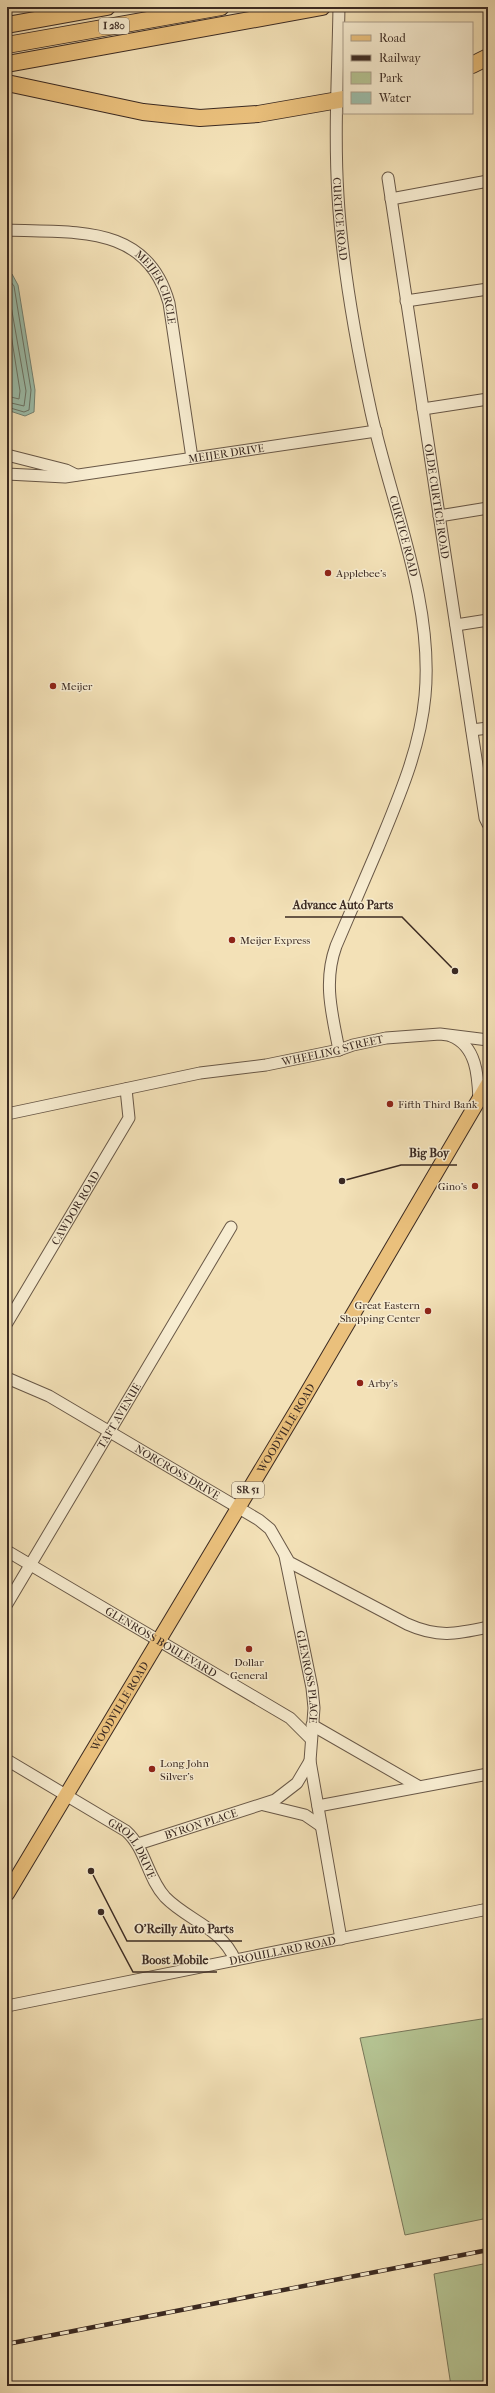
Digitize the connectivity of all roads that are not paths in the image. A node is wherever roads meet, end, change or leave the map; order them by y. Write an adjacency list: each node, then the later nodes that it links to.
1 (107, 7): 5 (highway, I 280)
2 (220, 7): 6 (highway, I 280)
3 (322, 7): 8 (highway)
4 (339, 7): 11 (street, CURTICE ROAD)
5 (7, 25)
6 (7, 45)
7 (488, 57): 9 (highway)
8 (7, 64)
9 (473, 64)
10 (7, 83): 11 (highway)
11 (340, 100): 20 (street, CURTICE ROAD)
12 (388, 178): 14 (street, OLDE CURTICE ROAD)
13 (488, 181): 14 (street)
14 (391, 199): 17 (street, OLDE CURTICE ROAD)
15 (7, 230): 22 (street, MEIJER CIRCLE)
16 (488, 289): 17 (street)
17 (406, 301): 19 (street, OLDE CURTICE ROAD)
18 (488, 399): 19 (street)
19 (423, 409): 26 (street, OLDE CURTICE ROAD)
20 (376, 431): 22 (street, MEIJER DRIVE); 34 (street, CURTICE ROAD)
21 (7, 455): 24 (street, MEIJER DRIVE)
22 (192, 458): 24 (street, MEIJER DRIVE)
23 (7, 474): 24 (street, MEIJER DRIVE)
24 (76, 475)
25 (488, 508): 26 (street)
26 (439, 516): 28 (street, OLDE CURTICE ROAD)
27 (488, 620): 28 (street)
28 (456, 625): 30 (street, OLDE CURTICE ROAD)
29 (488, 728): 30 (street)
30 (472, 730): 31 (street, OLDE CURTICE ROAD)
31 (488, 824)
32 (447, 1035): 33 (street, WHEELING STREET); 34 (street, WHEELING STREET); 37 (street)
33 (488, 1040)
34 (339, 1050): 36 (street, WHEELING STREET)
35 (488, 1084): 37 (main road, WOODVILLE ROAD / SR 51)
36 (126, 1089): 38 (street, WHEELING STREET); 40 (street, CAWDOR ROAD)
37 (479, 1100): 43 (main road, WOODVILLE ROAD / SR 51)
38 (7, 1114)
39 (231, 1227): 42 (street, TAFT AVENUE)
40 (7, 1323)
41 (7, 1378): 42 (street, NORCROSS DRIVE)
42 (110, 1431): 43 (street, NORCROSS DRIVE); 46 (street, TAFT AVENUE)
43 (237, 1507): 45 (street, NORCROSS DRIVE); 49 (main road, WOODVILLE ROAD / SR 51)
44 (7, 1550): 46 (street, GLENROSS BOULEVARD)
45 (285, 1556): 48 (street, NORCROSS DRIVE); 50 (street, GLENROSS PLACE)
46 (31, 1564): 47 (street, TAFT AVENUE); 49 (street, GLENROSS BOULEVARD)
47 (7, 1604)
48 (488, 1628)
49 (158, 1639): 51 (street, GLENROSS BOULEVARD); 56 (main road, WOODVILLE ROAD / SR 51)
50 (312, 1725): 51 (street); 55 (street, GLENROSS PLACE)
51 (310, 1738): 53 (street)
52 (7, 1760): 56 (street, GROLL DRIVE)
53 (310, 1761): 57 (street, BYRON PLACE); 58 (street)
54 (488, 1774): 55 (street)
55 (418, 1786): 58 (street)
56 (66, 1794): 60 (street, GROLL DRIVE); 61 (main road, WOODVILLE ROAD / SR 51)
57 (264, 1804): 59 (street); 60 (street, BYRON PLACE)
58 (318, 1806): 59 (street)
59 (321, 1826): 63 (street)
60 (138, 1844): 64 (street, GROLL DRIVE)
61 (7, 1894)
62 (488, 1909): 63 (street, DROUILLARD ROAD)
63 (341, 1939): 64 (street, DROUILLARD ROAD)
64 (235, 1960): 65 (street, DROUILLARD ROAD)
65 (7, 2006)

